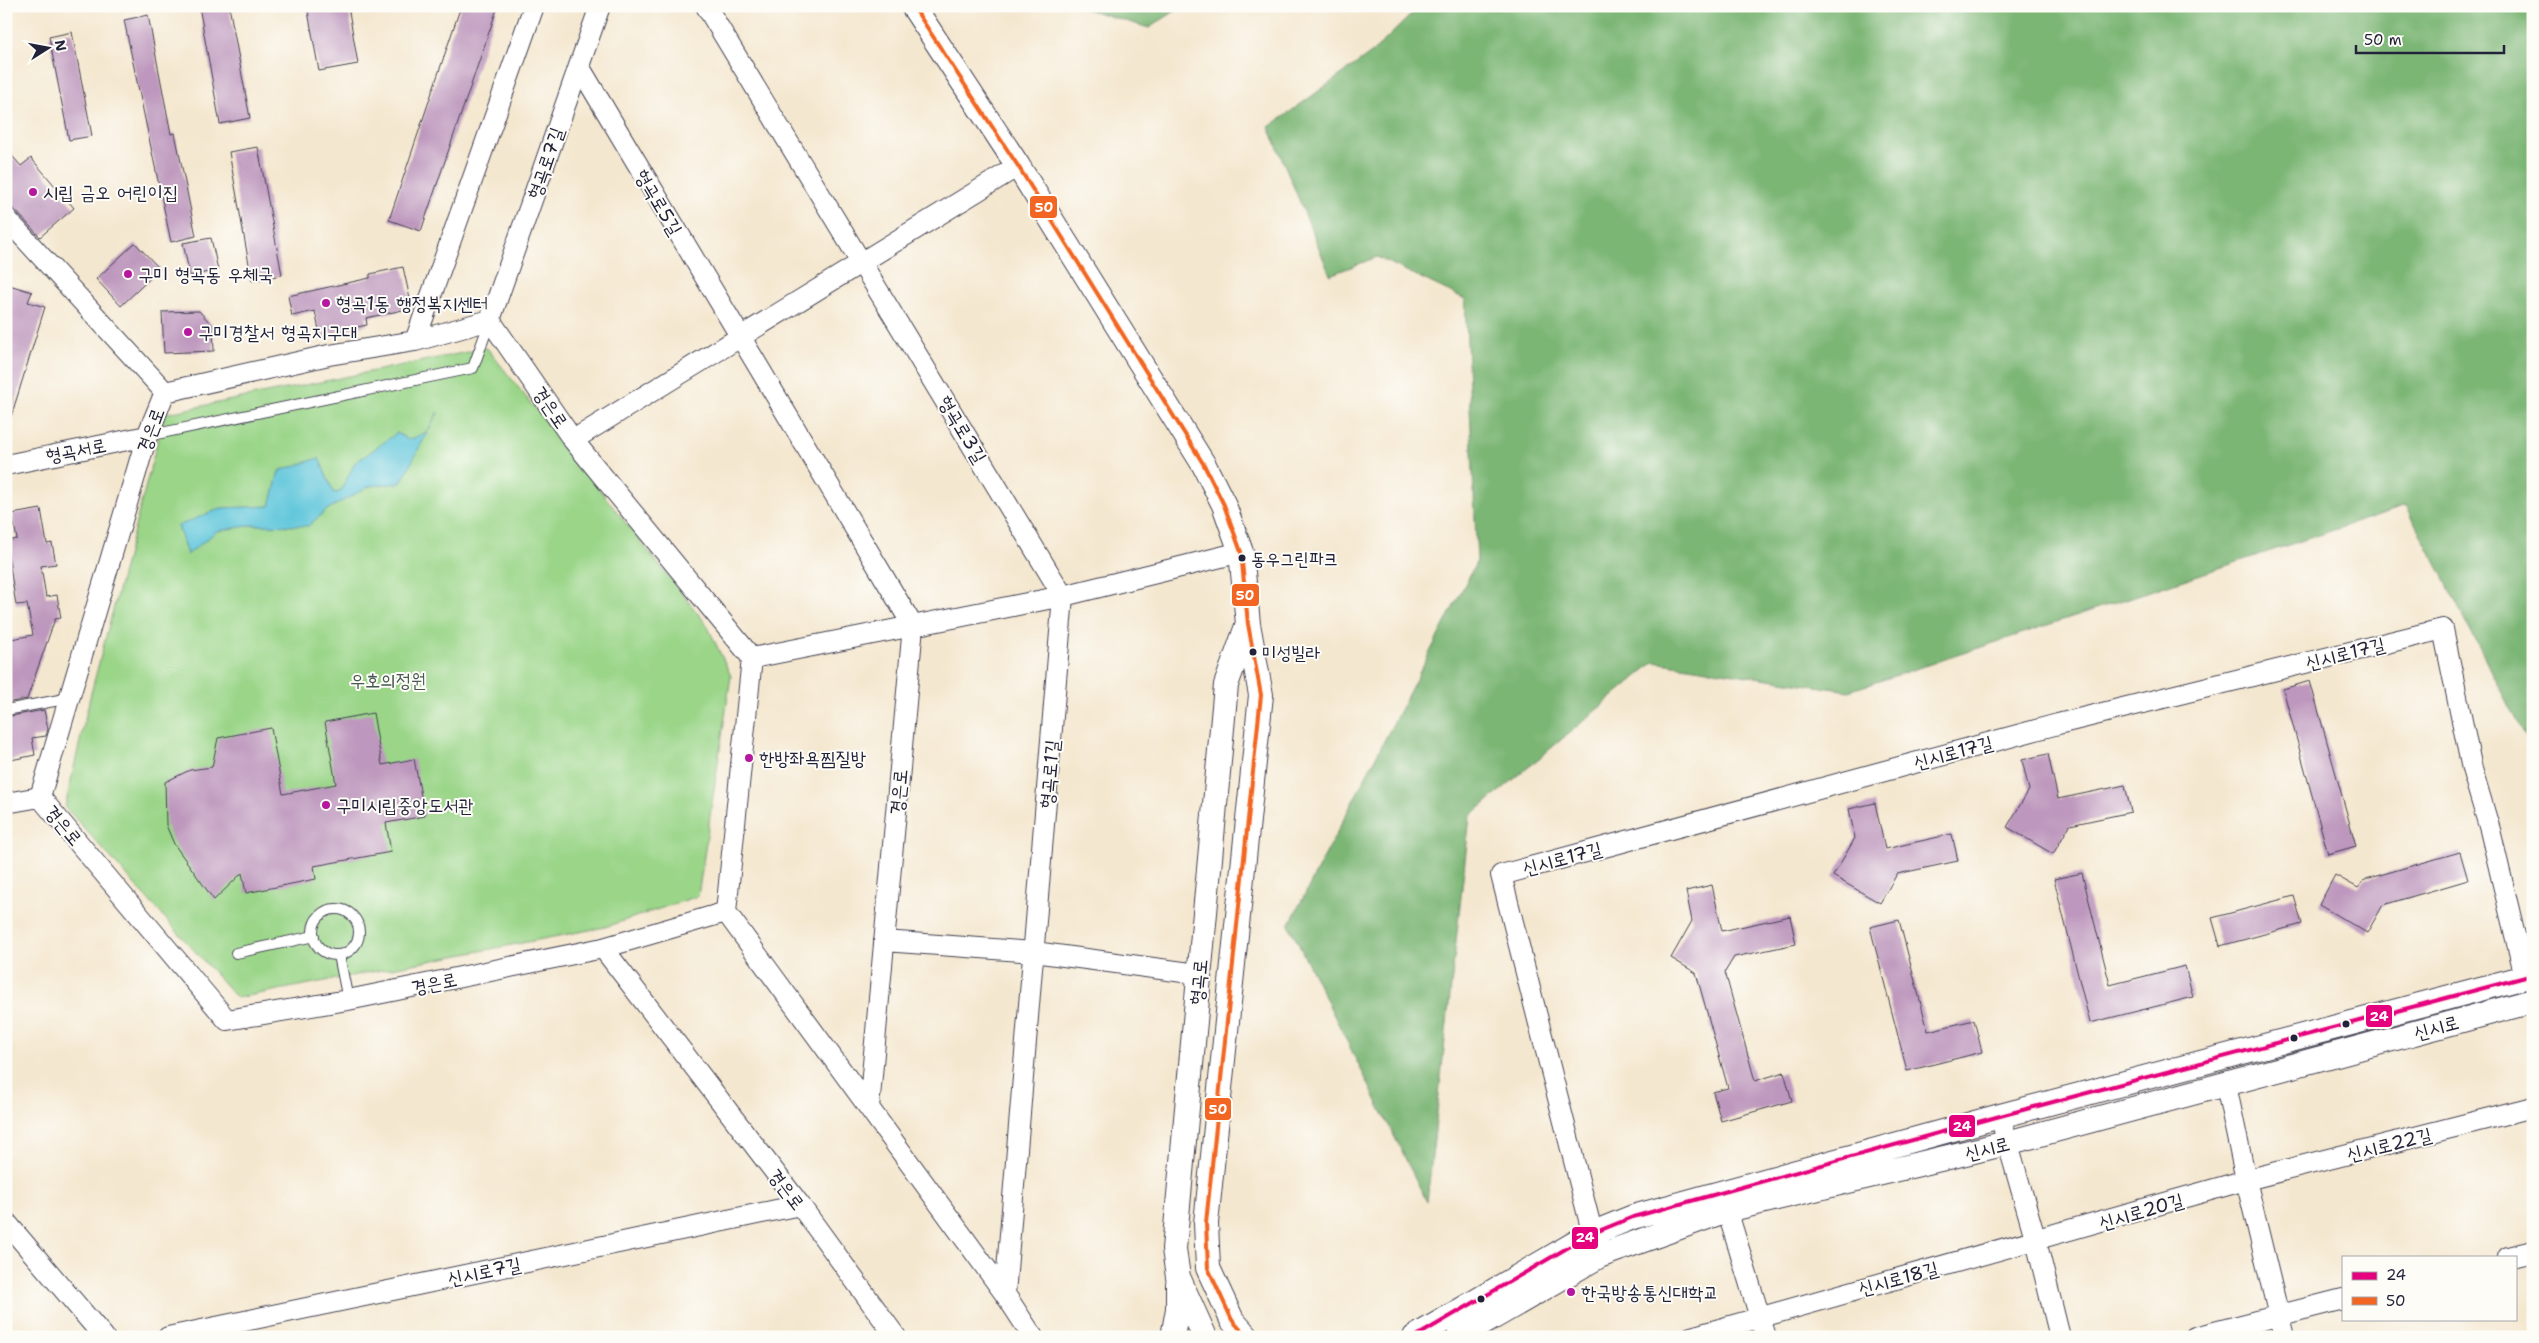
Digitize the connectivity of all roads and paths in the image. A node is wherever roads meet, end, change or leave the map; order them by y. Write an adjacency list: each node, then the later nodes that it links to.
1 (534, 6): 11 (street)
2 (600, 6): 5 (street, 형곡로7길)
3 (706, 6): 8 (street)
4 (913, 6): 6 (street, 형곡로)
5 (579, 66): 9 (street, 형곡로7길); 10 (street, 형곡로5길)
6 (1018, 166): 8 (street); 16 (street, 형곡로)
7 (6, 218): 12 (street)
8 (862, 262): 10 (street); 17 (street, 형곡로3길)
9 (490, 320): 11 (street, 경은로); 13 (lane); 14 (street, 경은로)
10 (739, 338): 14 (street); 19 (street)
11 (415, 341): 12 (street, 경은로)
12 (164, 392): 13 (street, 경은로)
13 (146, 436): 15 (street, 형곡서로); 21 (street, 경은로)
14 (573, 440): 20 (street, 경은로)
15 (6, 464)
16 (1241, 552): 17 (street); 18 (street, 형곡로)
17 (1064, 596): 19 (street); 29 (street, 형곡로1길)
18 (1248, 624): 32 (street, 형곡로); 62 (street, 형곡로)
19 (913, 626): 20 (street); 27 (street, 경은로)
20 (752, 658): 25 (street)
21 (70, 698): 22 (lane); 23 (street, 경은로)
22 (6, 710)
23 (40, 797): 24 (street); 34 (street, 경은로)
24 (6, 803)
25 (726, 912): 28 (street, 경은로); 38 (street)
26 (314, 936): 30 (lane); 31 (lane); 31 (lane)
27 (884, 941): 29 (street); 38 (street, 경은로)
28 (603, 948): 34 (street, 경은로); 42 (street, 경은로)
29 (1034, 952): 32 (street); 51 (street)
30 (236, 953)
31 (340, 955): 34 (lane)
32 (1198, 974): 50 (street, 형곡로)
33 (2529, 976): 39 (street, 신시로); 45 (street, 신시로17길)
34 (348, 1000)
35 (2532, 1005): 36 (street, 신시로)
36 (2226, 1085): 40 (street, 신시로); 41 (street)
37 (2533, 1107): 41 (street, 신시로22길)
38 (869, 1108): 51 (street)
39 (2000, 1116): 40 (street); 45 (street, 신시로)
40 (2007, 1144): 43 (street, 신시로); 46 (street)
41 (2246, 1180): 46 (street, 신시로20길); 53 (street)
42 (800, 1205): 57 (street, 신시로7길); 58 (street, 경은로)
43 (1727, 1210): 48 (street, 신시로); 54 (street)
44 (6, 1222): 56 (street)
45 (1591, 1234): 48 (street, 신시로17길); 63 (street, 신시로)
46 (2036, 1241): 54 (street, 신시로18길); 66 (street)
47 (2533, 1250): 49 (street)
48 (1599, 1256): 55 (street, 신시로)
49 (2512, 1256)
50 (1178, 1277): 60 (street); 61 (street, 형곡로)
51 (1005, 1294): 59 (street)
52 (2342, 1299): 53 (street)
53 (2279, 1315): 67 (street); 68 (street)
54 (1761, 1316): 64 (street, 신시로18길); 65 (street)
55 (1466, 1334)
56 (104, 1337)
57 (168, 1337)
58 (896, 1337)
59 (1033, 1337)
60 (1173, 1337)
61 (1205, 1337)
62 (1247, 1337)
63 (1415, 1337)
64 (1692, 1337)
65 (1766, 1337)
66 (2060, 1337)
67 (2195, 1337)
68 (2284, 1337)

